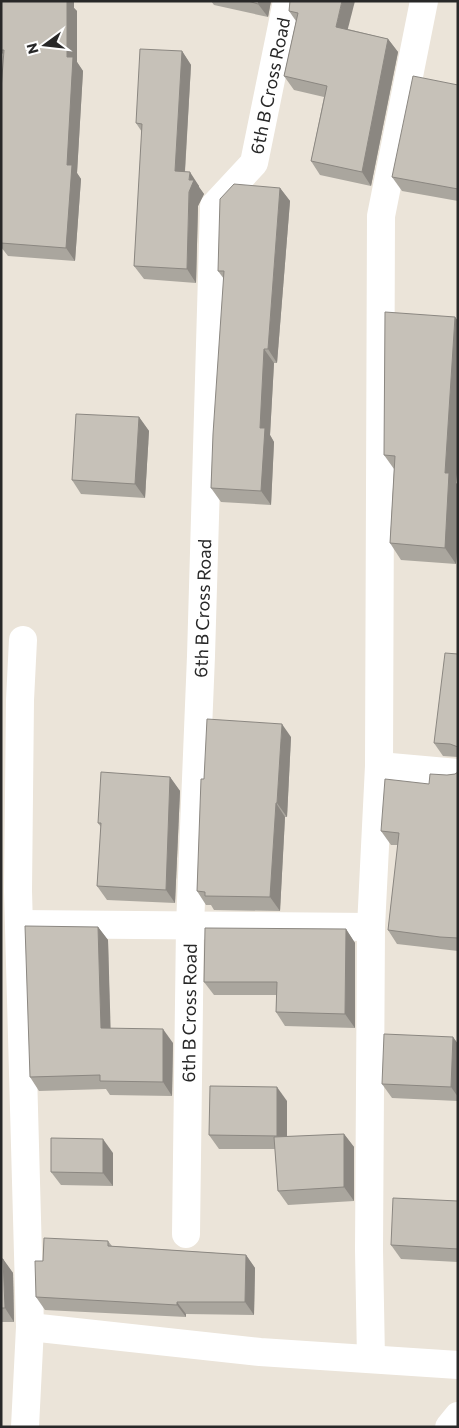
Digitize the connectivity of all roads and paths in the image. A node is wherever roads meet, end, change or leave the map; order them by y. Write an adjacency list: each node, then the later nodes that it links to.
1 (287, 1): 9 (street, 6th B Cross Road)
2 (424, 1): 5 (street)
3 (23, 640): 4 (street)
4 (11, 707): 7 (street)
5 (379, 766): 6 (street); 10 (street)
6 (458, 773)
7 (10, 891): 8 (street)
8 (19, 924): 9 (street); 12 (street)
9 (190, 926): 10 (street); 11 (street, 6th B Cross Road)
10 (371, 927): 13 (street)
11 (186, 1234)
12 (30, 1327): 13 (street); 16 (street)
13 (371, 1360): 14 (street)
14 (458, 1365)
15 (458, 1416): 17 (street)
16 (25, 1427)
17 (449, 1427)

